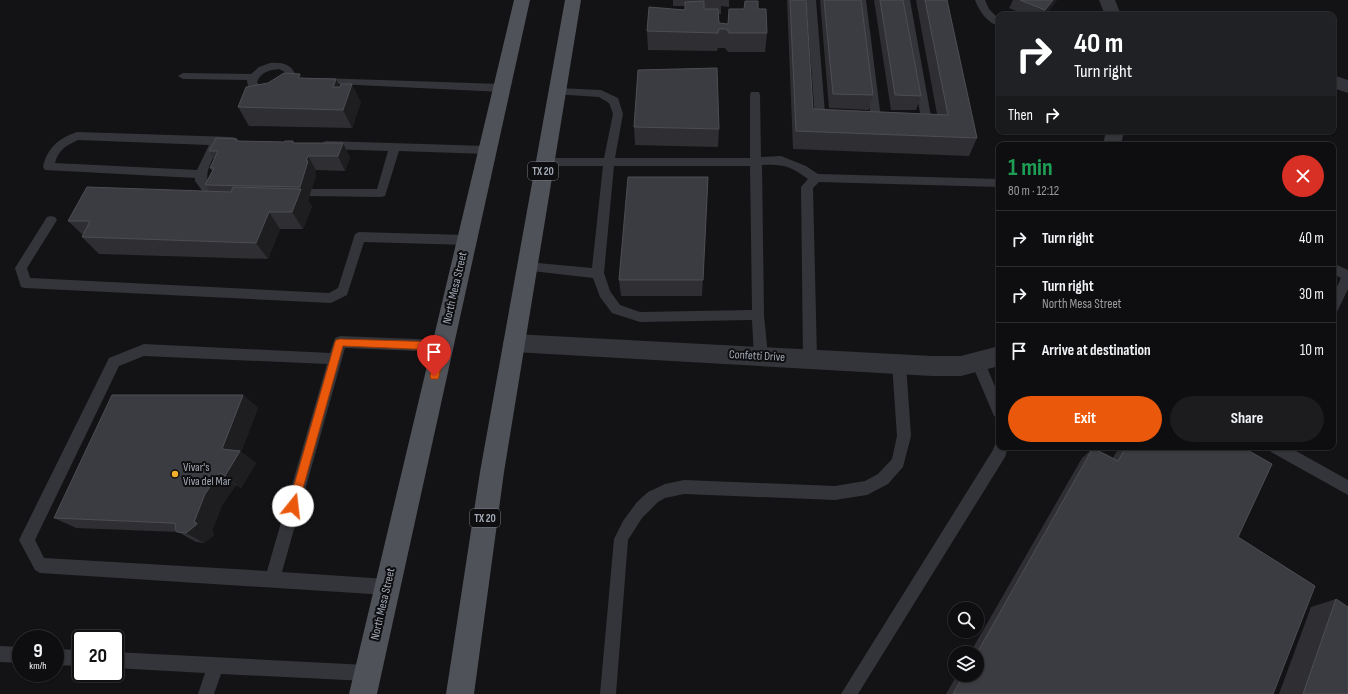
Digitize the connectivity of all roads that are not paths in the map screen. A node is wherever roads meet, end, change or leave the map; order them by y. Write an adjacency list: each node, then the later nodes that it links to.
1 (522, 0): 15 (main road, North Mesa Street)
2 (573, 0): 16 (main road, TX 20)
3 (811, 0): 18 (lane)
4 (861, 0): 19 (lane)
5 (905, 0): 20 (lane)
6 (980, 0): 9 (lane)
7 (1107, 0): 8 (street)
8 (1112, 12)
9 (996, 21)
10 (183, 76): 11 (lane)
11 (253, 77): 11 (lane)
12 (313, 81): 15 (lane)
13 (1336, 81): 14 (street)
14 (1348, 87)
15 (502, 88): 25 (main road, North Mesa Street)
16 (557, 92): 26 (main road, TX 20); 27 (lane)
17 (754, 95): 28 (lane)
18 (841, 118)
19 (862, 118)
20 (905, 120)
21 (216, 141): 22 (lane); 29 (lane); 29 (lane)
22 (239, 142)
23 (317, 144): 24 (lane)
24 (395, 147): 25 (lane); 33 (lane)
25 (487, 150): 35 (main road, North Mesa Street)
26 (545, 162): 27 (lane); 36 (main road, TX 20)
27 (609, 162): 28 (lane); 38 (lane)
28 (755, 162): 30 (lane); 41 (lane)
29 (201, 174): 32 (lane)
30 (816, 178): 31 (lane); 47 (lane)
31 (996, 183)
32 (220, 190)
33 (311, 193)
34 (52, 220): 35 (lane)
35 (466, 240): 43 (main road, North Mesa Street)
36 (527, 267): 38 (lane); 42 (main road, TX 20)
37 (1336, 270): 39 (lane)
38 (598, 273): 41 (lane)
39 (1348, 276): 40 (lane)
40 (1336, 302)
41 (758, 315): 44 (lane)
42 (514, 343): 44 (street, Confetti Drive); 63 (main road, TX 20)
43 (441, 346): 46 (lane); 55 (main road, North Mesa Street)
44 (760, 356): 47 (street, Confetti Drive)
45 (996, 357): 48 (street, Confetti Drive)
46 (334, 359): 54 (lane); 54 (lane)
47 (810, 359): 49 (street, Confetti Drive)
48 (978, 362): 49 (street, Confetti Drive); 50 (lane)
49 (899, 364): 64 (lane)
50 (996, 405)
51 (1000, 450): 65 (lane)
52 (1281, 450): 53 (lane)
53 (1348, 488)
54 (272, 579): 55 (lane)
55 (387, 587): 60 (main road, North Mesa Street)
56 (0, 654): 57 (lane)
57 (12, 655)
58 (124, 660): 59 (lane)
59 (216, 665): 60 (lane); 61 (lane)
60 (367, 673): 62 (main road, North Mesa Street)
61 (206, 694)
62 (362, 694)
63 (460, 694)
64 (608, 694)
65 (848, 694)

